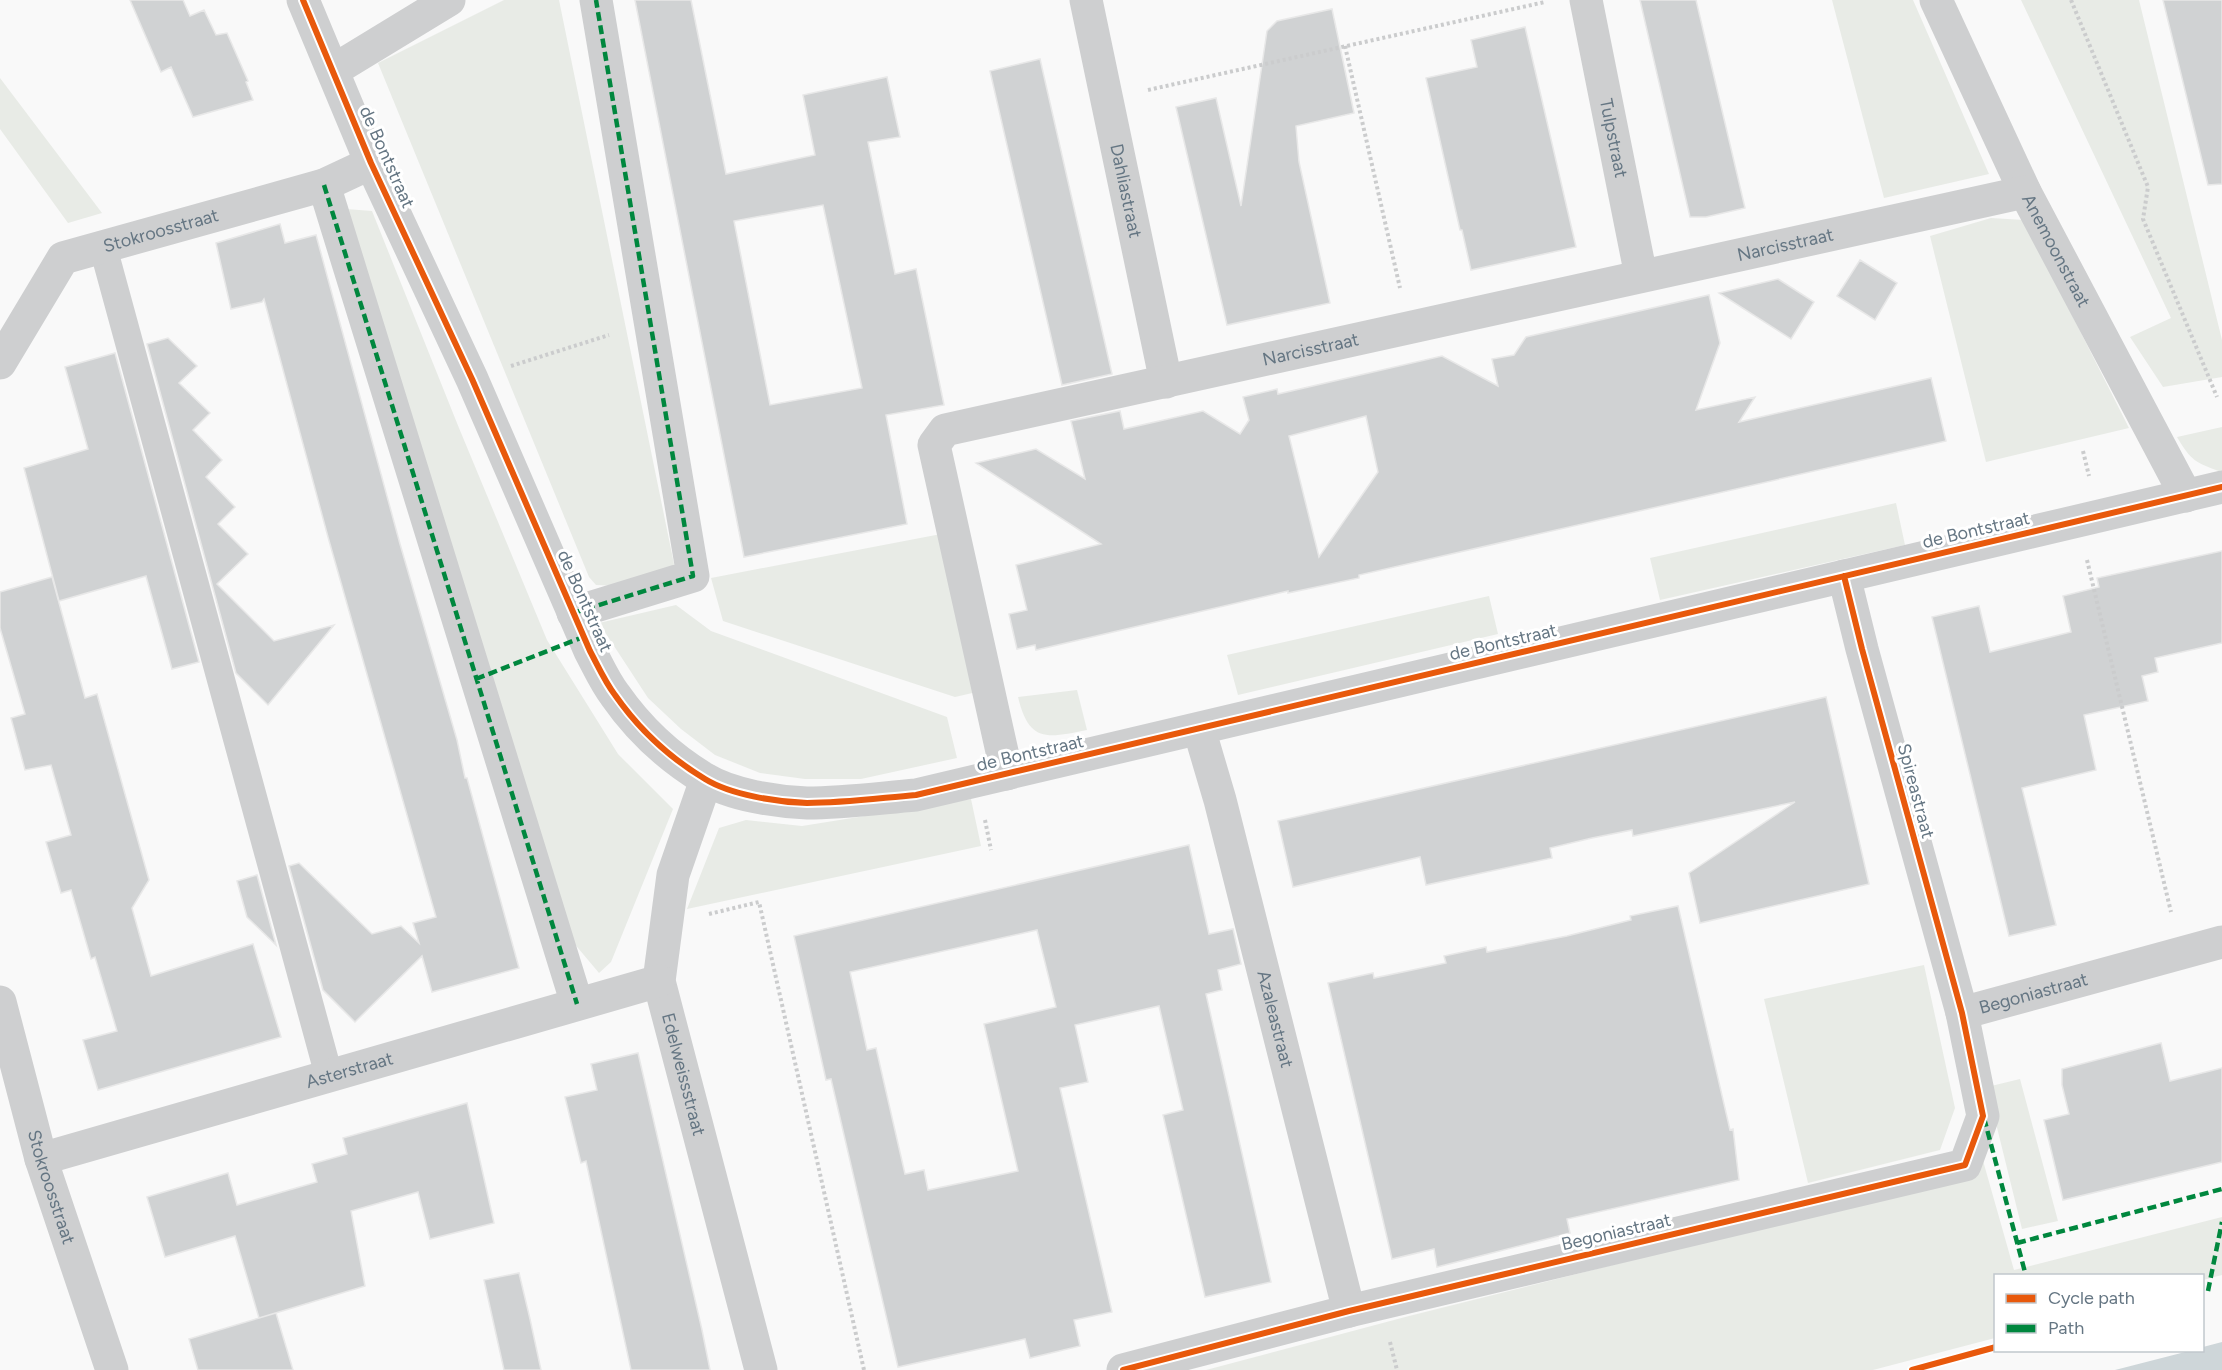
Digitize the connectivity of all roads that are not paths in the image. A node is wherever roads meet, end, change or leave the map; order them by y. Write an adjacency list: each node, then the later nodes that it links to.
1 (303, 0): 7 (street, de Bontstraat)
2 (449, 0): 7 (street)
3 (596, 0): 18 (street, de Bontstraat)
4 (1086, 0): 14 (street, Dahliastraat)
5 (1586, 0): 12 (street, Tulpstraat)
6 (1936, 0): 10 (street, Anemoonstraat)
7 (334, 70): 8 (street, de Bontstraat)
8 (371, 163): 9 (street, Stokroosstraat); 18 (street, de Bontstraat)
9 (324, 185): 11 (street, Stokroosstraat); 25 (street)
10 (2025, 192): 12 (street, Narcisstraat); 16 (street, Anemoonstraat)
11 (103, 247): 13 (street, Stokroosstraat); 27 (lane)
12 (1641, 276): 14 (street, Narcisstraat)
13 (0, 363)
14 (1166, 381): 20 (street, Narcisstraat)
15 (2222, 488): 16 (street, de Bontstraat)
16 (2186, 496): 17 (street, de Bontstraat)
17 (1844, 576): 19 (street, de Bontstraat); 26 (street, Spireastraat)
18 (573, 613): 21 (street, de Bontstraat)
19 (1199, 729): 20 (street, de Bontstraat); 29 (street, Azaleastraat)
20 (1007, 774): 21 (street, de Bontstraat)
21 (706, 780): 23 (street, Edelweissstraat)
22 (2222, 942): 26 (street, Begoniastraat)
23 (659, 981): 25 (street, Asterstraat); 31 (street, Edelweissstraat)
24 (0, 1002): 28 (street, Stokroosstraat)
25 (577, 1005): 27 (street, Asterstraat)
26 (1962, 1013): 29 (street, Begoniastraat)
27 (329, 1076): 28 (street, Asterstraat)
28 (41, 1159): 30 (street, Stokroosstraat)
29 (1349, 1311): 32 (street, Begoniastraat)
30 (112, 1370)
31 (761, 1370)
32 (1123, 1370)

